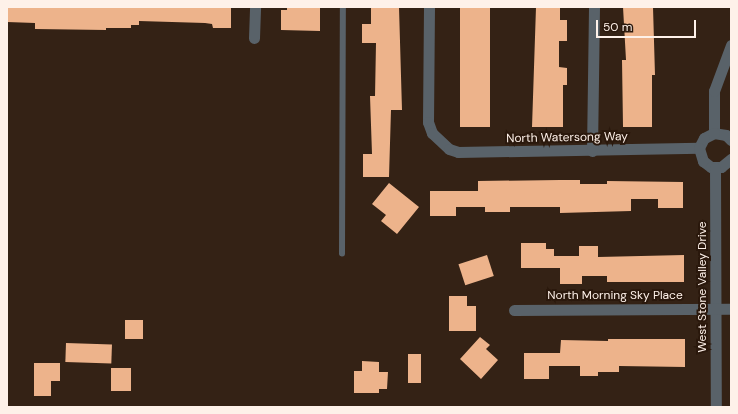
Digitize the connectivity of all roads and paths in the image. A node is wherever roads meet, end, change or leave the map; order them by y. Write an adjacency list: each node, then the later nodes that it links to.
1 (255, 7): 5 (street)
2 (343, 7): 13 (lane)
3 (430, 7): 10 (street, North Watersong Way)
4 (594, 7): 10 (street)
5 (254, 38)
6 (731, 45): 7 (street)
7 (714, 132): 8 (street); 9 (street)
8 (731, 140)
9 (699, 148): 10 (street, North Watersong Way); 12 (street)
10 (592, 151)
11 (731, 159): 12 (street)
12 (715, 168): 14 (street, West Stone Valley Drive)
13 (342, 254)
14 (716, 309): 15 (street, North Morning Sky Place); 16 (street, North Morning Sky Place); 17 (street, West Stone Valley Drive)
15 (731, 309)
16 (514, 310)
17 (716, 407)

